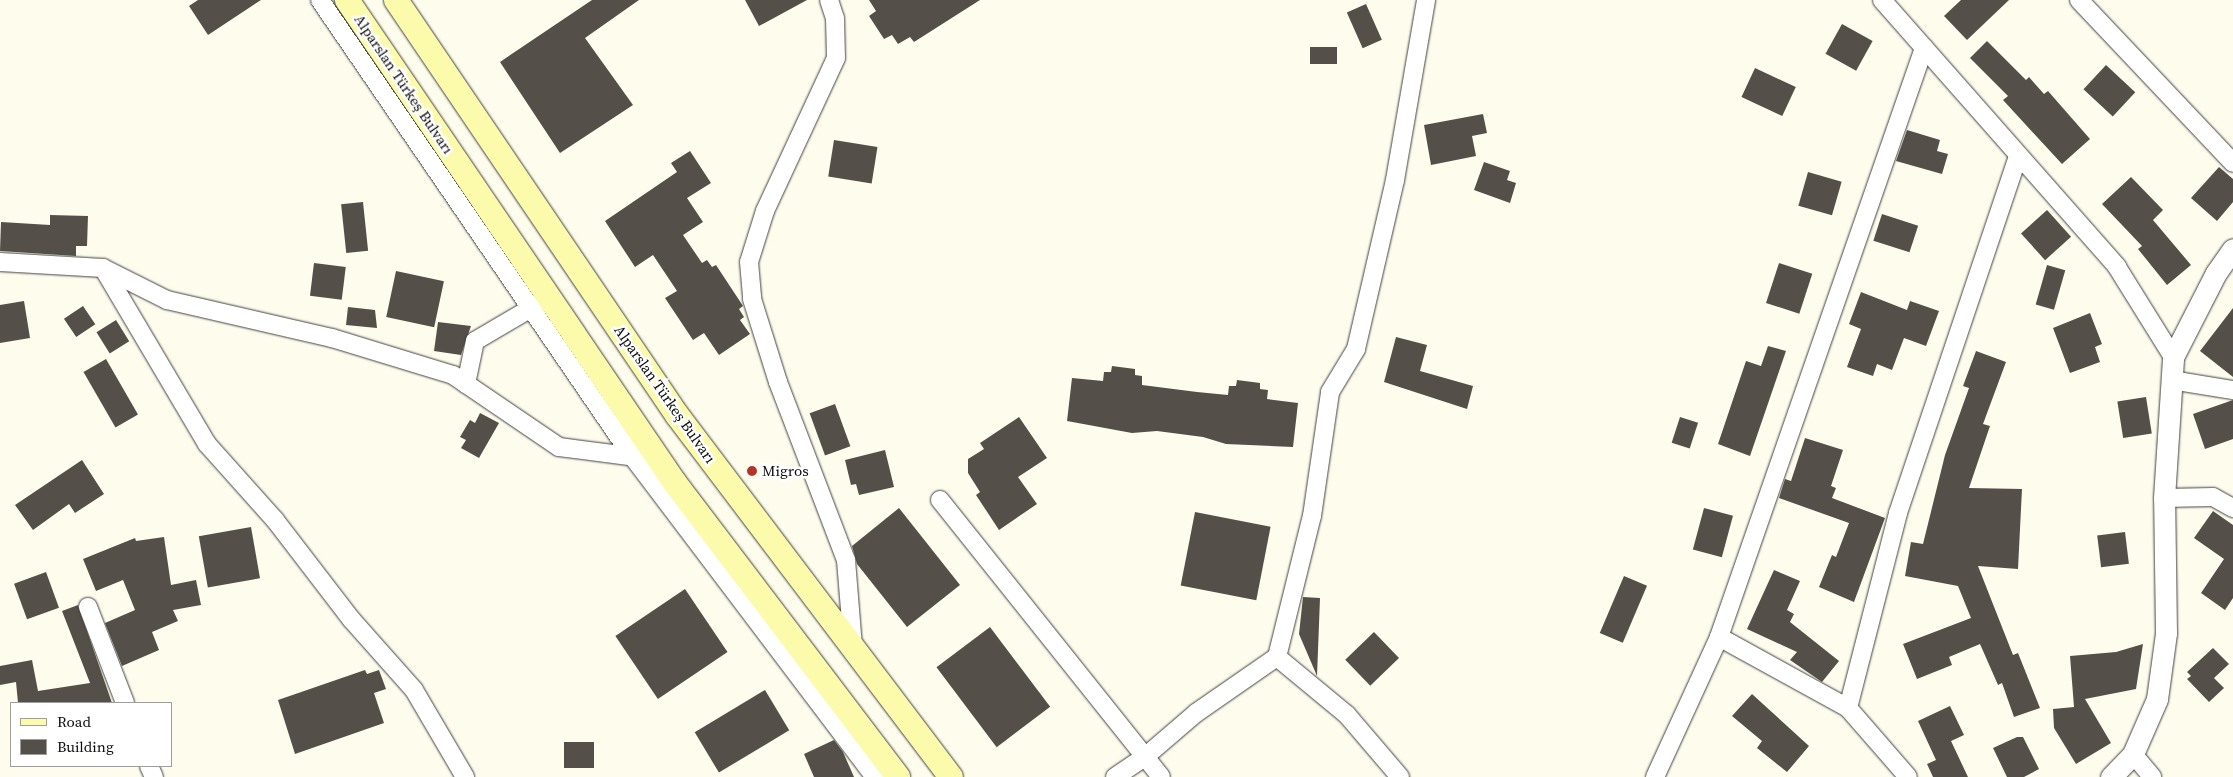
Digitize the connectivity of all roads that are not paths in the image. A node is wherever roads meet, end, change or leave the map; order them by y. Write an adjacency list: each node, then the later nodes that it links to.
1 (320, 0): 14 (street)
2 (347, 0): 14 (main road, Alparslan Türkeş Bulvarı)
3 (396, 0): 26 (main road, Alparslan Türkeş Bulvarı)
4 (829, 0): 26 (street)
5 (1426, 0): 27 (street)
6 (1882, 0): 8 (street)
7 (2078, 0): 10 (street)
8 (1924, 48): 9 (street); 25 (street)
9 (2018, 156): 15 (street); 29 (street)
10 (2233, 163)
11 (2233, 249): 15 (street)
12 (0, 262): 13 (street)
13 (103, 268): 17 (street); 32 (street)
14 (539, 303): 17 (street); 19 (street); 20 (main road, Alparslan Türkeş Bulvarı)
15 (2173, 356): 16 (street)
16 (2171, 380): 18 (street); 21 (street)
17 (466, 384): 19 (street)
18 (2233, 390)
19 (632, 456): 20 (street); 33 (street)
20 (662, 463): 34 (main road, Alparslan Türkeş Bulvarı)
21 (2164, 498): 23 (street); 30 (street)
22 (940, 500): 31 (street)
23 (2233, 508)
24 (88, 607): 28 (street)
25 (1719, 637): 29 (street); 39 (street)
26 (853, 647): 35 (main road, Alparslan Türkeş Bulvarı)
27 (1277, 657): 31 (street); 38 (street)
28 (125, 702)
29 (1848, 708): 40 (street)
30 (2133, 754): 41 (street); 42 (street)
31 (1146, 756): 36 (street); 37 (street)
32 (465, 777)
33 (875, 777)
34 (898, 777)
35 (951, 777)
36 (1115, 777)
37 (1161, 777)
38 (1400, 777)
39 (1655, 777)
40 (1908, 777)
41 (2111, 777)
42 (2152, 777)

